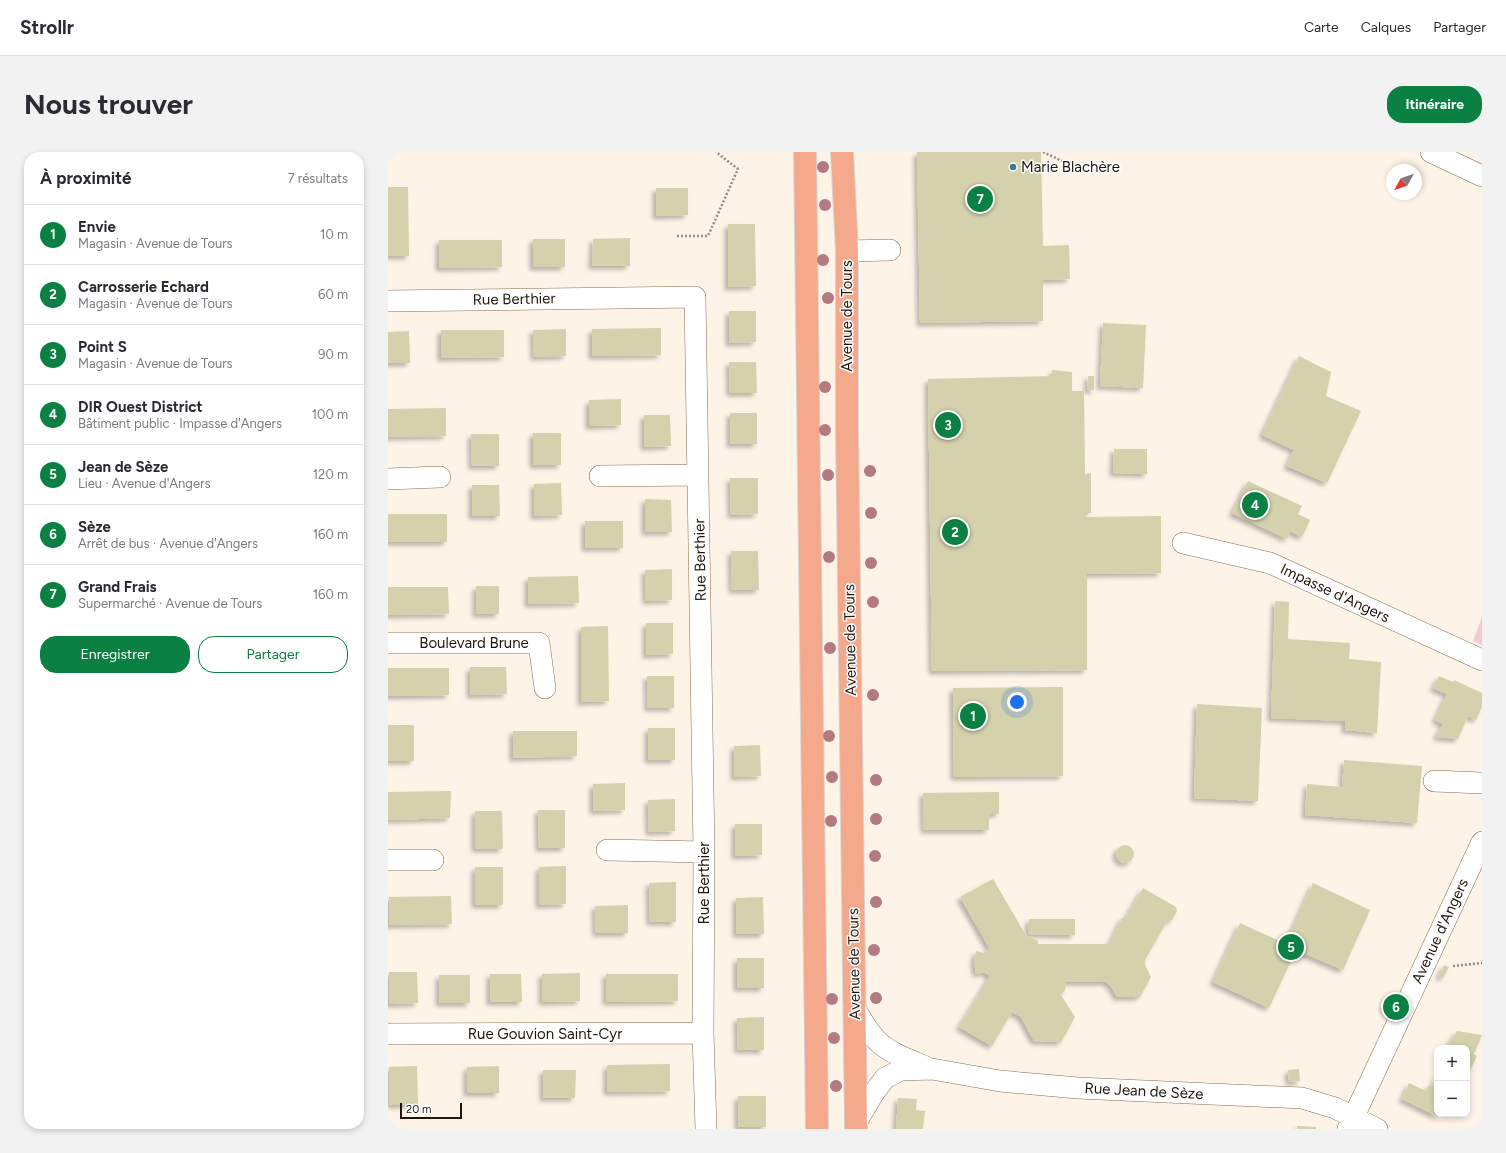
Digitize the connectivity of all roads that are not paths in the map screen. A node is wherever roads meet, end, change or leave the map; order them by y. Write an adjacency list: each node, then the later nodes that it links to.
1 (805, 152): 30 (main road)
2 (842, 152): 6 (main road, Avenue de Tours)
3 (1431, 152): 4 (street)
4 (1482, 176)
5 (890, 250): 6 (street)
6 (847, 251): 23 (main road, Avenue de Tours)
7 (388, 301): 8 (street, Rue Berthier)
8 (698, 475): 9 (street); 20 (street, Rue Berthier)
9 (600, 476)
10 (440, 477): 11 (street)
11 (388, 479)
12 (1183, 543): 14 (street, Impasse d'Angers)
13 (388, 643): 15 (street, Boulevard Brune)
14 (1482, 660)
15 (545, 688)
16 (1434, 781): 17 (street)
17 (1482, 783)
18 (1482, 842): 27 (street, Avenue d'Angers)
19 (607, 850): 20 (street)
20 (704, 852): 24 (street, Rue Berthier)
21 (388, 860): 22 (street)
22 (433, 860)
23 (854, 1006): 26 (street, Rue Jean de Sèze); 28 (main road, Avenue de Tours)
24 (703, 1033): 25 (street, Rue Gouvion Saint-Cyr); 29 (street, Rue Berthier)
25 (388, 1034)
26 (932, 1069): 27 (street, Rue Jean de Sèze); 28 (street, Rue Jean de Sèze)
27 (1350, 1123): 31 (street, Rue Jean de Sèze)
28 (856, 1126)
29 (706, 1129)
30 (817, 1129)
31 (1377, 1129)

